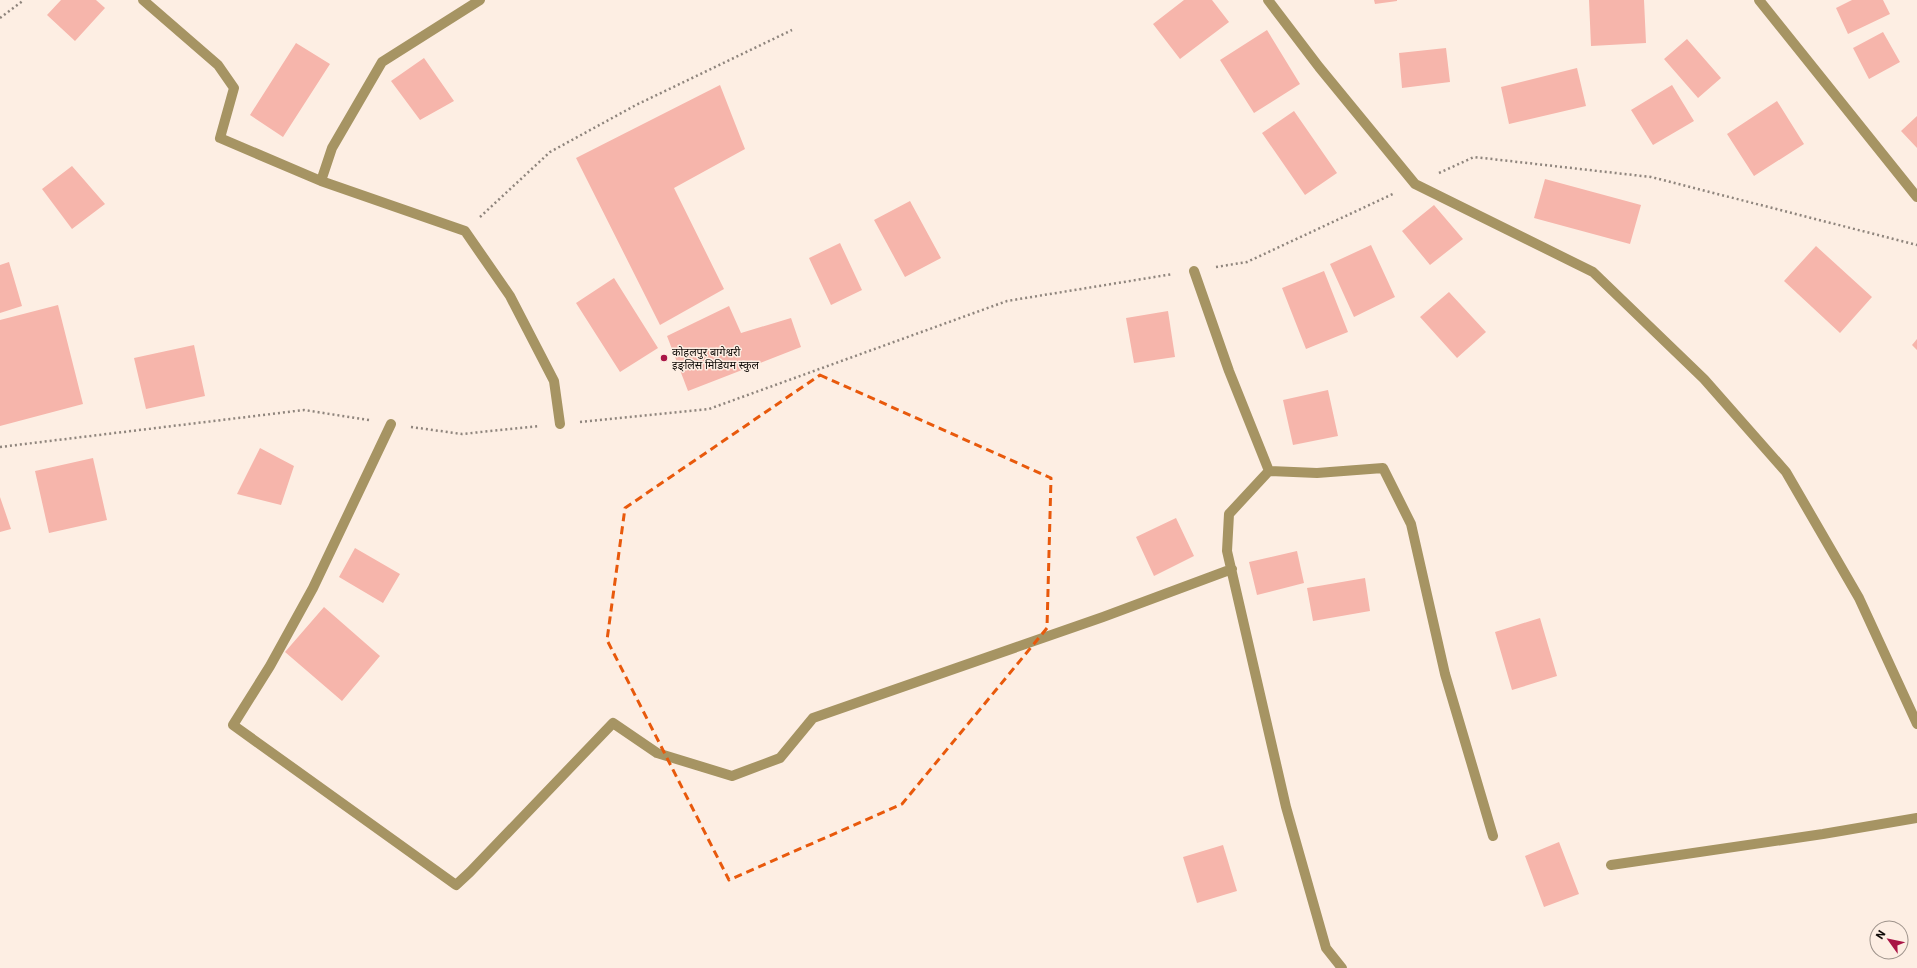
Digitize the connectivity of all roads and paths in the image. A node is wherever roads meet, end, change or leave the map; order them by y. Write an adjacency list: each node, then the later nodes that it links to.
1 (24, 0): 6 (path)
2 (143, 0): 8 (street)
3 (480, 0): 8 (street)
4 (1268, 0): 9 (street)
5 (1759, 0): 10 (street)
6 (0, 18)
7 (792, 30): 11 (path)
8 (321, 181): 11 (street)
9 (1415, 184): 12 (path); 13 (path); 19 (street)
10 (1917, 197)
11 (465, 231): 15 (street)
12 (1917, 245)
13 (1194, 271): 15 (path); 17 (street)
14 (391, 424): 15 (path); 16 (path); 18 (street)
15 (560, 424)
16 (0, 447)
17 (1269, 471): 18 (street); 21 (street)
18 (1232, 569): 23 (street)
19 (1917, 724)
20 (1917, 818): 22 (street)
21 (1493, 836)
22 (1611, 865)
23 (1342, 968)

